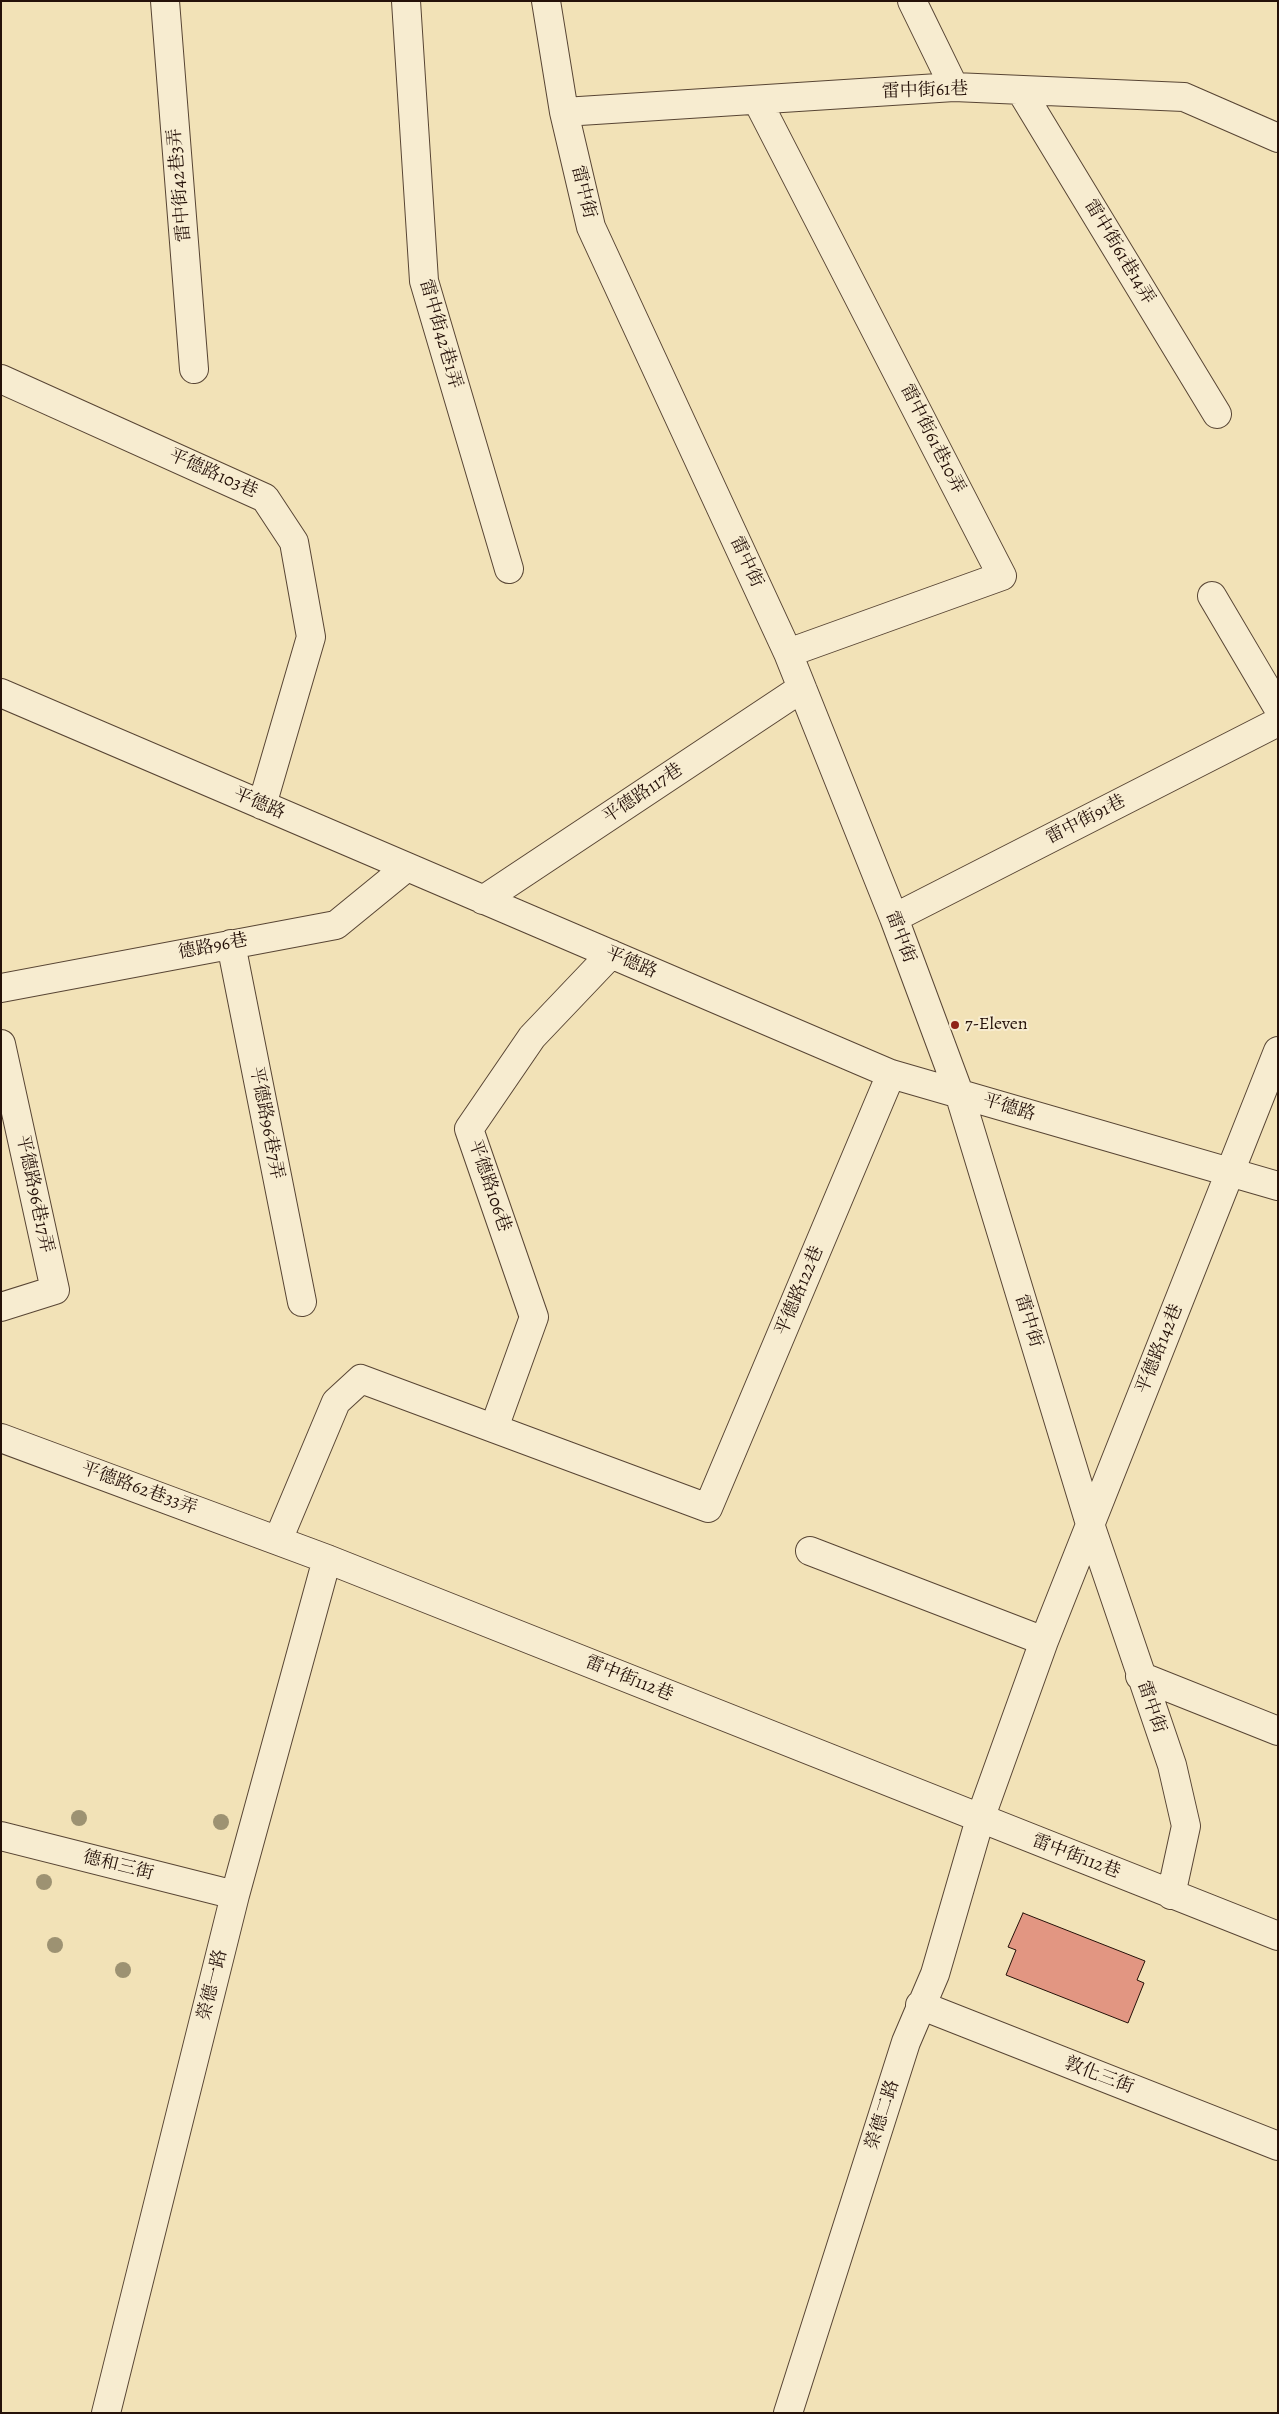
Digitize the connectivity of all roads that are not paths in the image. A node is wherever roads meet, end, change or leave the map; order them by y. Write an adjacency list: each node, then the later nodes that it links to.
1 (165, 1): 10 (street, 雷中街42巷3弄)
2 (406, 1): 13 (street, 雷中街42巷1弄)
3 (546, 1): 8 (street, 雷中街)
4 (912, 1): 5 (street)
5 (954, 88): 6 (street, 雷中街61巷); 7 (street, 雷中街61巷)
6 (1021, 90): 9 (street, 雷中街61巷); 12 (street, 雷中街61巷14弄)
7 (757, 100): 8 (street, 雷中街61巷); 15 (street, 雷中街61巷10弄)
8 (564, 112): 15 (street, 雷中街)
9 (1278, 138)
10 (194, 369)
11 (1, 379): 20 (street, 平德路103巷)
12 (1217, 414)
13 (509, 569)
14 (1212, 596): 18 (street)
15 (788, 654): 16 (street, 雷中街)
16 (802, 688): 22 (street, 平德路117巷); 23 (street, 雷中街)
17 (1, 693): 20 (street, 平德路)
18 (1278, 708)
19 (1278, 722): 23 (street, 雷中街91巷)
20 (262, 805): 21 (street, 平德路)
21 (407, 867): 22 (street, 平德路); 24 (street, 德路96巷)
22 (484, 900): 25 (street, 平德路)
23 (894, 918): 30 (street, 雷中街)
24 (231, 944): 26 (street, 德路96巷); 33 (street, 平德路96巷7弄)
25 (611, 954): 29 (street, 平德路); 35 (street, 平德路106巷)
26 (1, 988)
27 (1, 1044): 34 (street, 平德路96巷17弄)
28 (1278, 1051): 31 (street, 平德路142巷)
29 (891, 1074): 30 (street, 平德路); 35 (street, 平德路122巷)
30 (958, 1093): 31 (street, 平德路); 37 (street, 雷中街)
31 (1230, 1173): 32 (street, 平德路); 37 (street, 平德路142巷)
32 (1278, 1186)
33 (302, 1302)
34 (1, 1307)
35 (494, 1428): 38 (street)
36 (1, 1438): 38 (street, 平德路62巷33弄)
37 (1090, 1524): 41 (street); 42 (street, 雷中街)
38 (278, 1540): 40 (street, 雷中街112巷)
39 (810, 1551): 41 (street)
40 (327, 1559): 44 (street, 雷中街112巷); 46 (street, 榮德一路)
41 (1044, 1641): 44 (street)
42 (1140, 1676): 43 (street); 47 (street, 雷中街)
43 (1278, 1731)
44 (980, 1819): 47 (street, 雷中街112巷); 49 (street, 榮德二路)
45 (1, 1836): 46 (street, 德和三街)
46 (235, 1895): 51 (street, 榮德一路)
47 (1171, 1895): 48 (street, 雷中街112巷)
48 (1278, 1936)
49 (920, 2005): 50 (street, 敦化三街); 52 (street, 榮德二路)
50 (1278, 2146)
51 (106, 2413)
52 (788, 2413)

